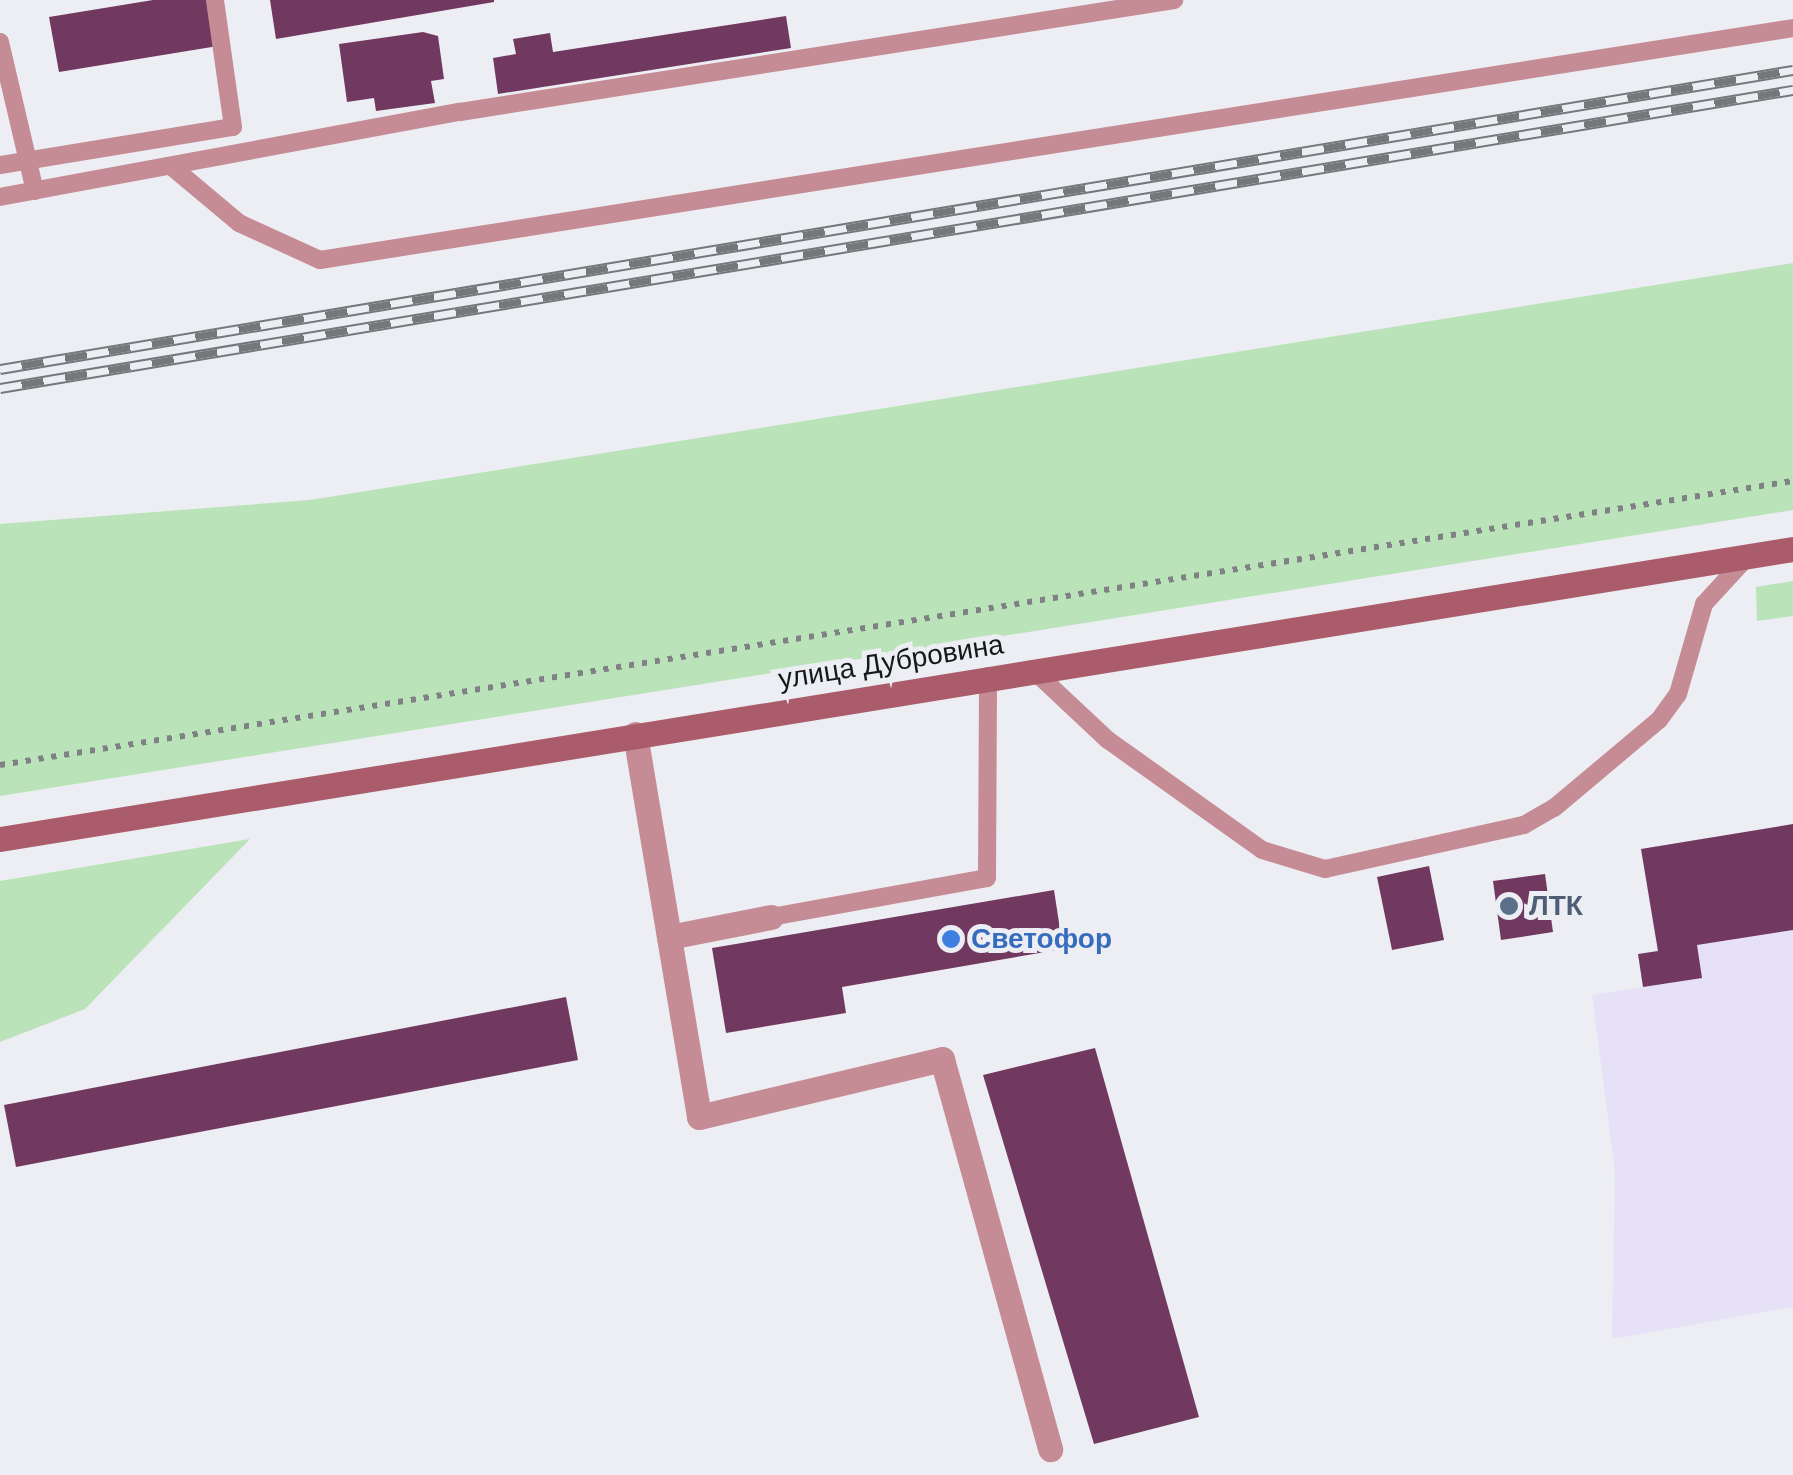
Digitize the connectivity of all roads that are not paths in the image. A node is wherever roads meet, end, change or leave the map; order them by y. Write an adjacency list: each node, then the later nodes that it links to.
1 (215, 0): 5 (lane)
2 (1174, 0): 7 (lane)
3 (1793, 28): 7 (lane)
4 (0, 42): 5 (lane)
5 (31, 160): 6 (lane); 8 (lane)
6 (0, 165)
7 (171, 166): 8 (lane)
8 (35, 191): 9 (lane)
9 (0, 198)
10 (1793, 549): 11 (main road, улица Дубровина)
11 (1748, 556): 12 (main road, улица Дубровина); 12 (lane)
12 (1032, 669): 13 (main road, улица Дубровина)
13 (988, 676): 14 (main road, улица Дубровина); 16 (lane)
14 (635, 734): 15 (main road, улица Дубровина); 17 (street)
15 (0, 839)
16 (772, 917): 17 (street)
17 (669, 937): 18 (street)
18 (1050, 1449)

